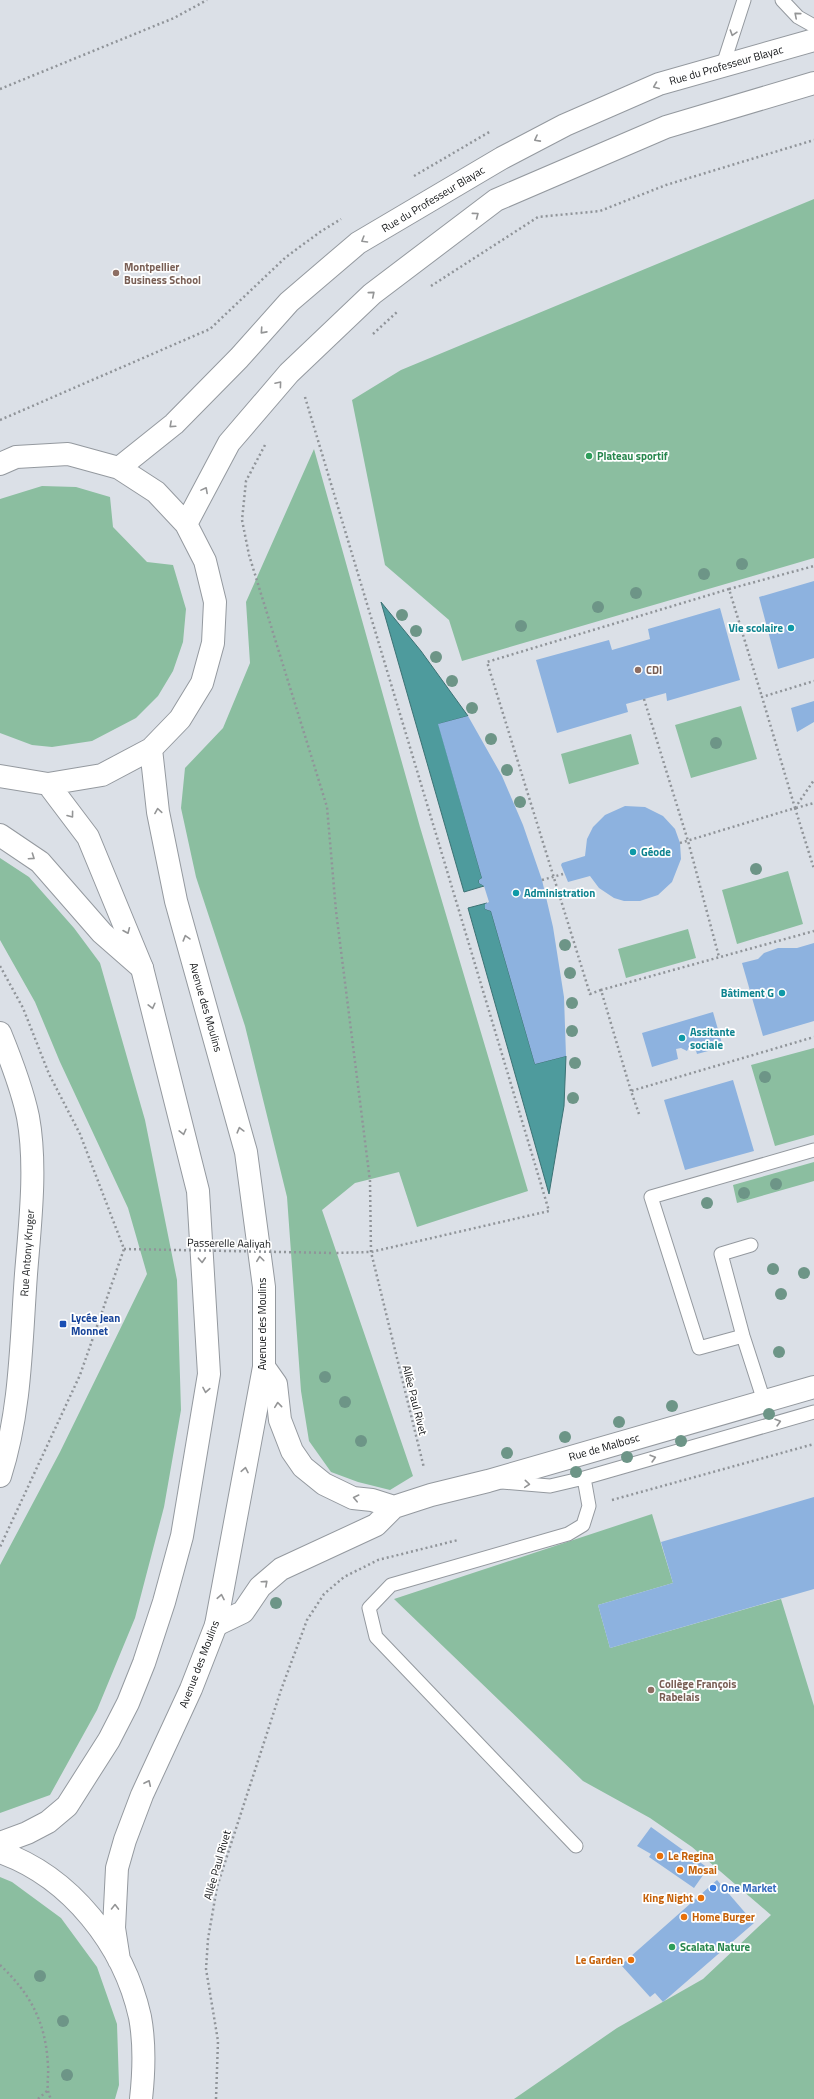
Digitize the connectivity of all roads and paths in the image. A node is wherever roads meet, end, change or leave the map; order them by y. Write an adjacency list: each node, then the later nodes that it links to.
1 (207, 0): 8 (path)
2 (744, 0): 6 (lane, one-way to 6)
3 (782, 0): 4 (lane, one-way to 3)
4 (814, 26)
5 (814, 40): 6 (main road, Rue du Professeur Blayac)
6 (723, 65): 22 (main road, Rue du Professeur Blayac, one-way to 22)
7 (814, 83): 23 (main road, one-way to 7)
8 (0, 89)
9 (496, 128): 11 (path)
10 (814, 140): 13 (path)
11 (408, 179)
12 (347, 215): 19 (path)
13 (424, 291)
14 (399, 310): 15 (path)
15 (370, 337)
16 (308, 393): 17 (path)
17 (305, 397): 18 (path); 54 (path, Passerelle Aaliyah)
18 (300, 402)
19 (0, 420)
20 (266, 444): 54 (path, Allée Paul Rivet)
21 (0, 464): 22 (main road)
22 (119, 468): 23 (main road)
23 (186, 524): 29 (main road)
24 (814, 566): 25 (path)
25 (729, 589): 27 (path); 40 (path)
26 (814, 681): 27 (path)
27 (762, 697): 34 (path)
28 (644, 699): 36 (path)
29 (151, 749): 32 (main road); 56 (main road, Avenue des Moulins, one-way to 29)
30 (0, 776): 32 (main road)
31 (814, 780): 34 (path)
32 (48, 784): 45 (main road, one-way to 45)
33 (814, 803): 34 (path)
34 (795, 808): 36 (path); 38 (path)
35 (0, 836): 45 (main road, one-way to 45)
36 (688, 841): 37 (path); 43 (path)
37 (680, 843)
38 (814, 869)
39 (564, 874): 40 (path)
40 (552, 877): 41 (path); 46 (path)
41 (542, 880)
42 (814, 931): 43 (path)
43 (719, 957): 46 (path)
44 (0, 966): 53 (path)
45 (142, 968): 70 (main road, one-way to 70)
46 (601, 990): 49 (path)
47 (0, 1033): 62 (main road, Rue Antony Kruger)
48 (814, 1037): 49 (path)
49 (631, 1091): 50 (path)
50 (639, 1114)
51 (814, 1150): 55 (lane)
52 (751, 1245): 55 (lane)
53 (124, 1249): 54 (path, Passerelle Aaliyah, bridge); 67 (path)
54 (371, 1252): 61 (path, Allée Paul Rivet)
55 (743, 1336): 58 (lane)
56 (264, 1368): 66 (main road, one-way to 56); 68 (main road, Avenue des Moulins, one-way to 56)
57 (814, 1387): 58 (main road, Rue de Malbosc)
58 (764, 1402): 64 (main road, Rue de Malbosc)
59 (814, 1412): 63 (lane, one-way to 59)
60 (814, 1444): 65 (path)
61 (425, 1471)
62 (0, 1476)
63 (584, 1478): 64 (lane, one-way to 63); 65 (lane)
64 (488, 1481): 66 (main road, Rue de Malbosc)
65 (589, 1506): 71 (lane)
66 (394, 1507): 68 (main road, Rue de Malbosc, one-way to 66)
67 (0, 1547)
68 (216, 1625): 73 (main road, Avenue des Moulins, one-way to 68)
69 (281, 1690): 79 (path, Allée Paul Rivet)
70 (0, 1843)
71 (576, 1846)
72 (0, 1852): 73 (main road)
73 (119, 1960): 78 (main road)
74 (0, 1965): 75 (path)
75 (46, 2091): 76 (path); 77 (path)
76 (38, 2099)
77 (51, 2099)
78 (141, 2099)
79 (216, 2099)

